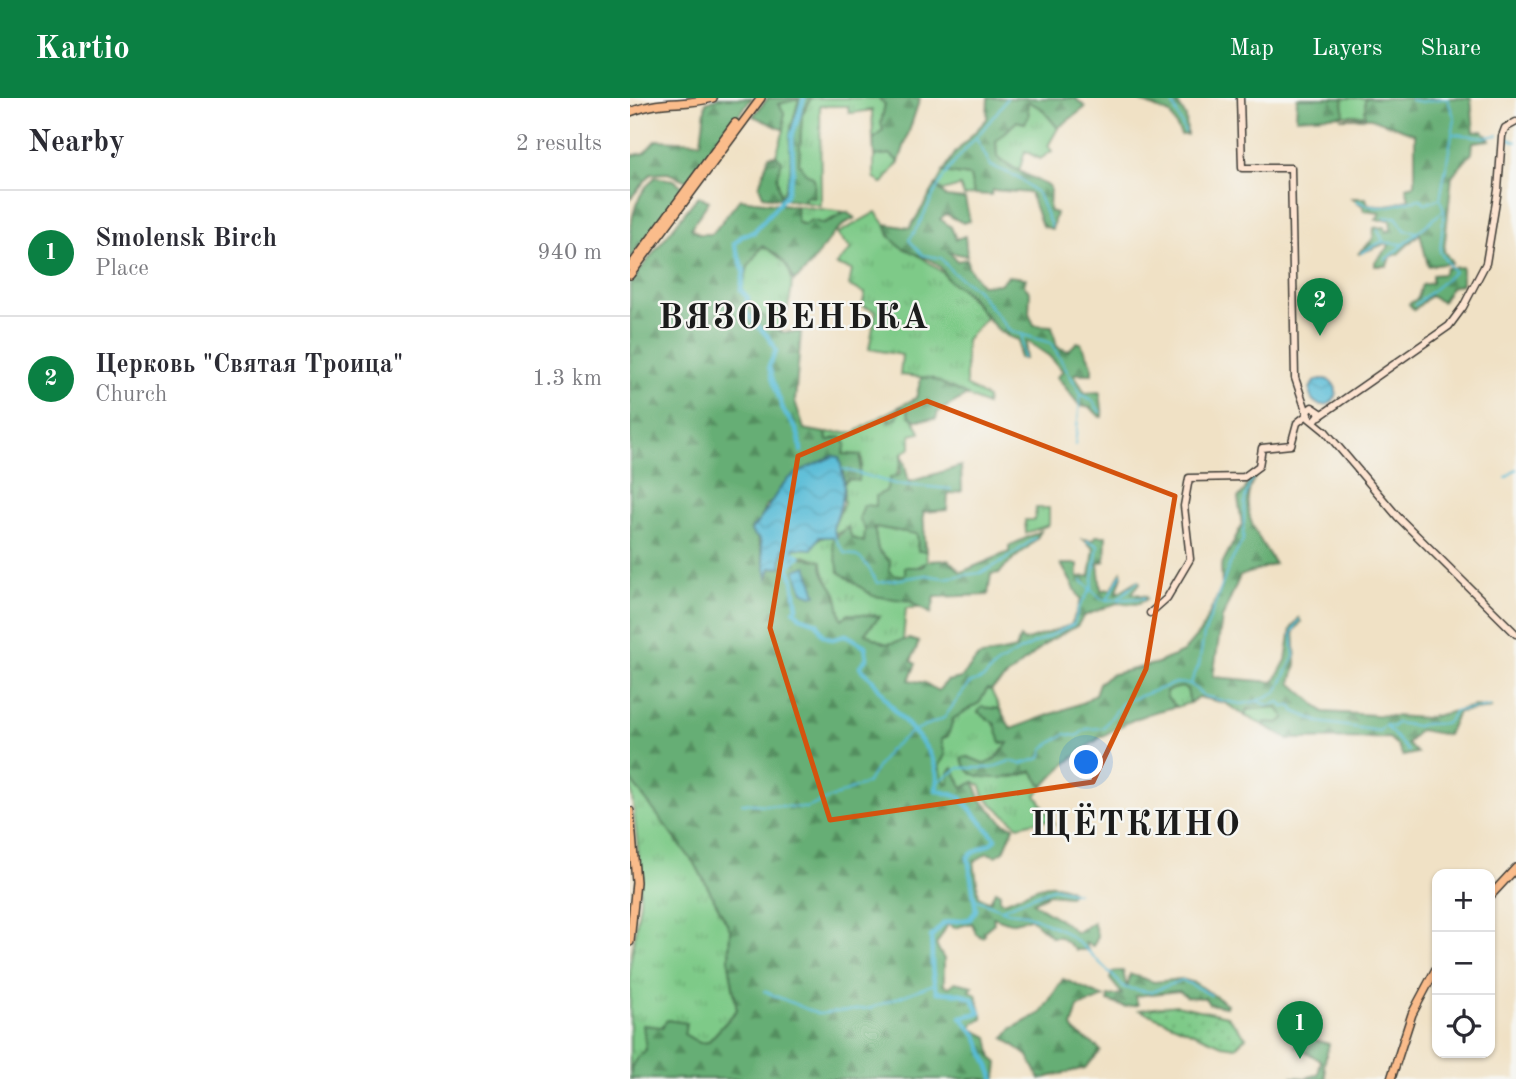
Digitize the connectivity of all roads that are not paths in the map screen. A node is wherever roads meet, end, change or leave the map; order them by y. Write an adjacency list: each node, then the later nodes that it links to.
1 (713, 98): 5 (main road)
2 (755, 98): 7 (main road)
3 (761, 98): 8 (main road)
4 (1240, 98): 9 (street)
5 (630, 112)
6 (1516, 122): 11 (street)
7 (630, 267)
8 (630, 275)
9 (1297, 389): 10 (street); 11 (street)
10 (1307, 414): 11 (street); 11 (street); 12 (street)
11 (1319, 414): 13 (street)
12 (1150, 613)
13 (1516, 634)
14 (630, 811): 19 (main road)
15 (630, 845): 18 (main road)
16 (1516, 868): 17 (main road)
17 (1495, 891)
18 (630, 903)
19 (630, 942)
20 (1432, 976): 21 (main road)
21 (1391, 1079)

